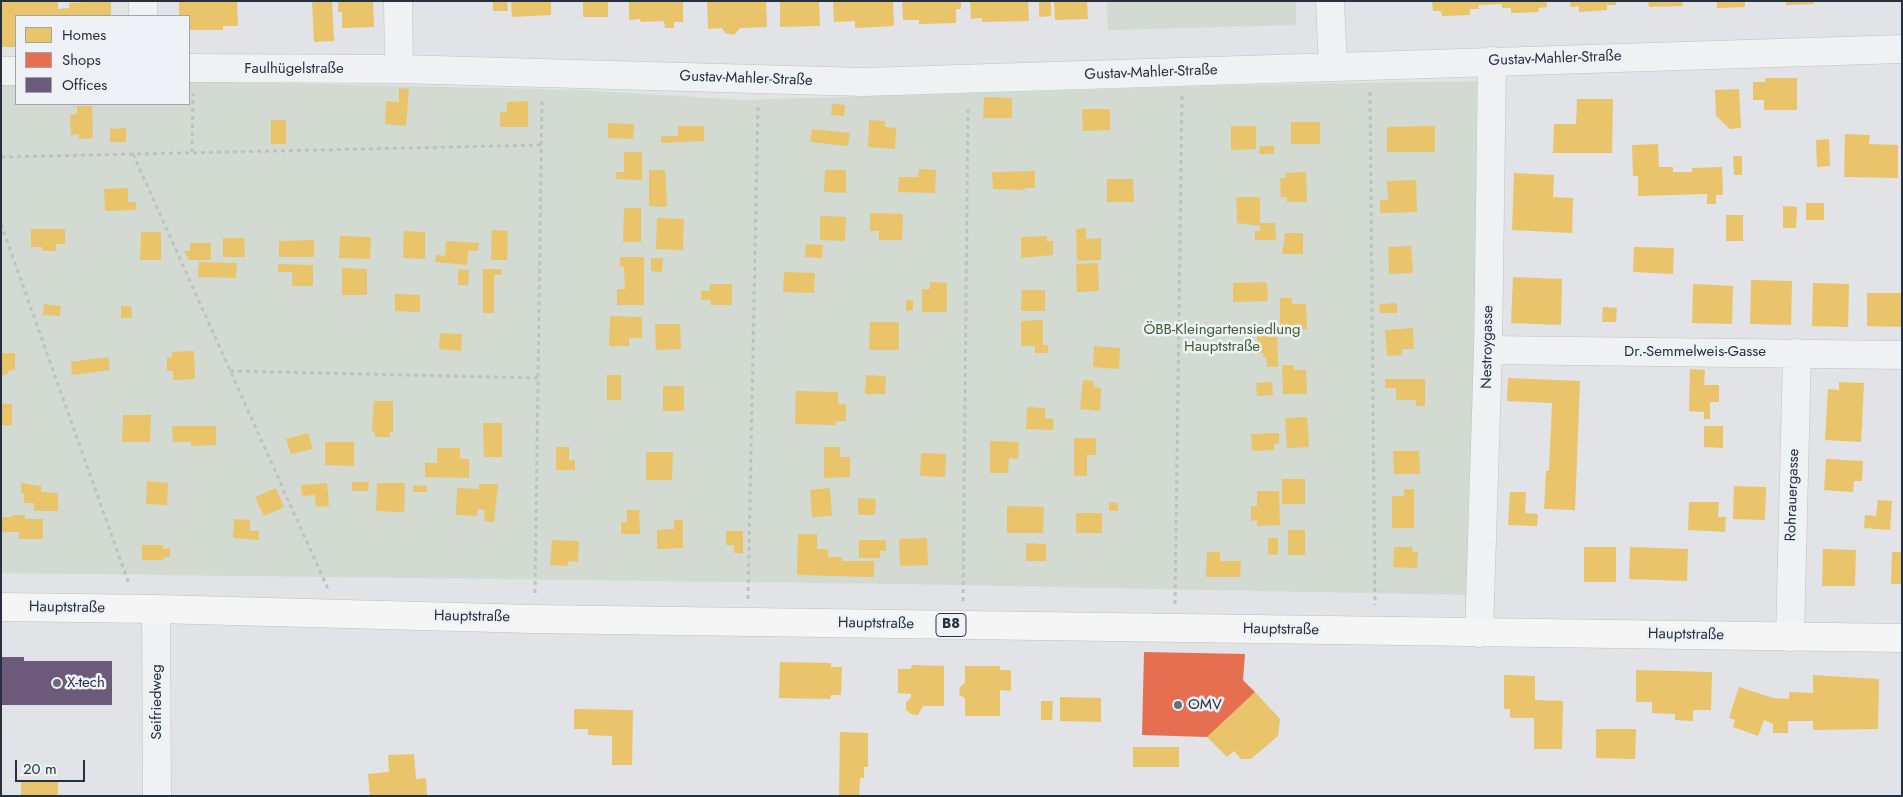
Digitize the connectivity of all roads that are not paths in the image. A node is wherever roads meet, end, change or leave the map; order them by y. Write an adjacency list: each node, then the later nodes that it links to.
1 (143, 1): 4 (street)
2 (398, 1): 9 (street)
3 (1330, 1): 7 (street)
4 (143, 15)
5 (1902, 49): 6 (street, Gustav-Mahler-Straße)
6 (1492, 61): 7 (street, Gustav-Mahler-Straße); 12 (street, Nestroygasse)
7 (1333, 67): 9 (street, Gustav-Mahler-Straße)
8 (191, 68): 9 (street, Faulhügelstraße)
9 (399, 69)
10 (1, 71): 11 (street)
11 (15, 71)
12 (1488, 350): 13 (street, Dr.-Semmelweis-Gasse); 17 (street, Nestroygasse)
13 (1798, 353): 14 (street, Dr.-Semmelweis-Gasse); 18 (street, Rohrauergasse)
14 (1902, 355)
15 (1, 607): 16 (main road, Hauptstraße / B8)
16 (147, 609): 17 (main road, Hauptstraße / B8); 20 (street, Seifriedweg)
17 (1479, 632): 18 (main road, Hauptstraße / B8)
18 (1790, 637): 19 (main road, Hauptstraße / B8)
19 (1902, 638)
20 (157, 796)

